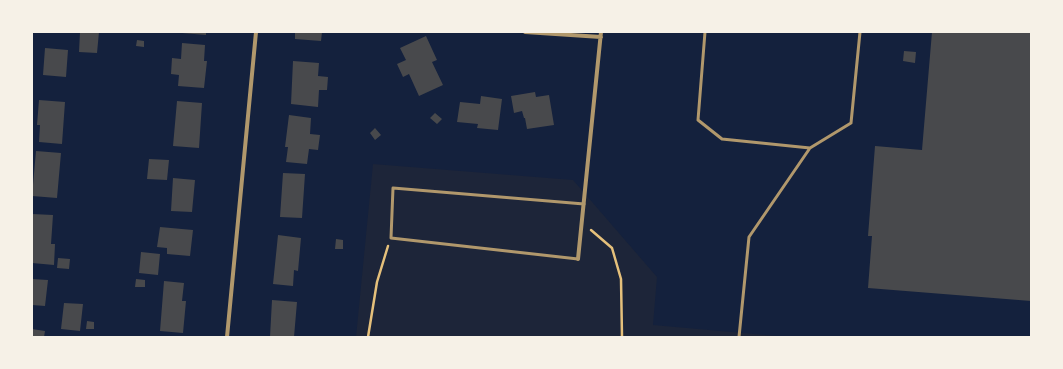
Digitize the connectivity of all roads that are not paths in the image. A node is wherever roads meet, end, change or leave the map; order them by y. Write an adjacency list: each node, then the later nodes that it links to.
1 (256, 32): 10 (street)
2 (525, 32): 6 (street)
3 (601, 32): 6 (street)
4 (705, 32): 7 (lane)
5 (860, 32): 7 (lane)
6 (601, 37): 8 (street)
7 (810, 148): 11 (lane)
8 (584, 204): 9 (street); 9 (lane)
9 (578, 259)
10 (227, 337)
11 (739, 337)

